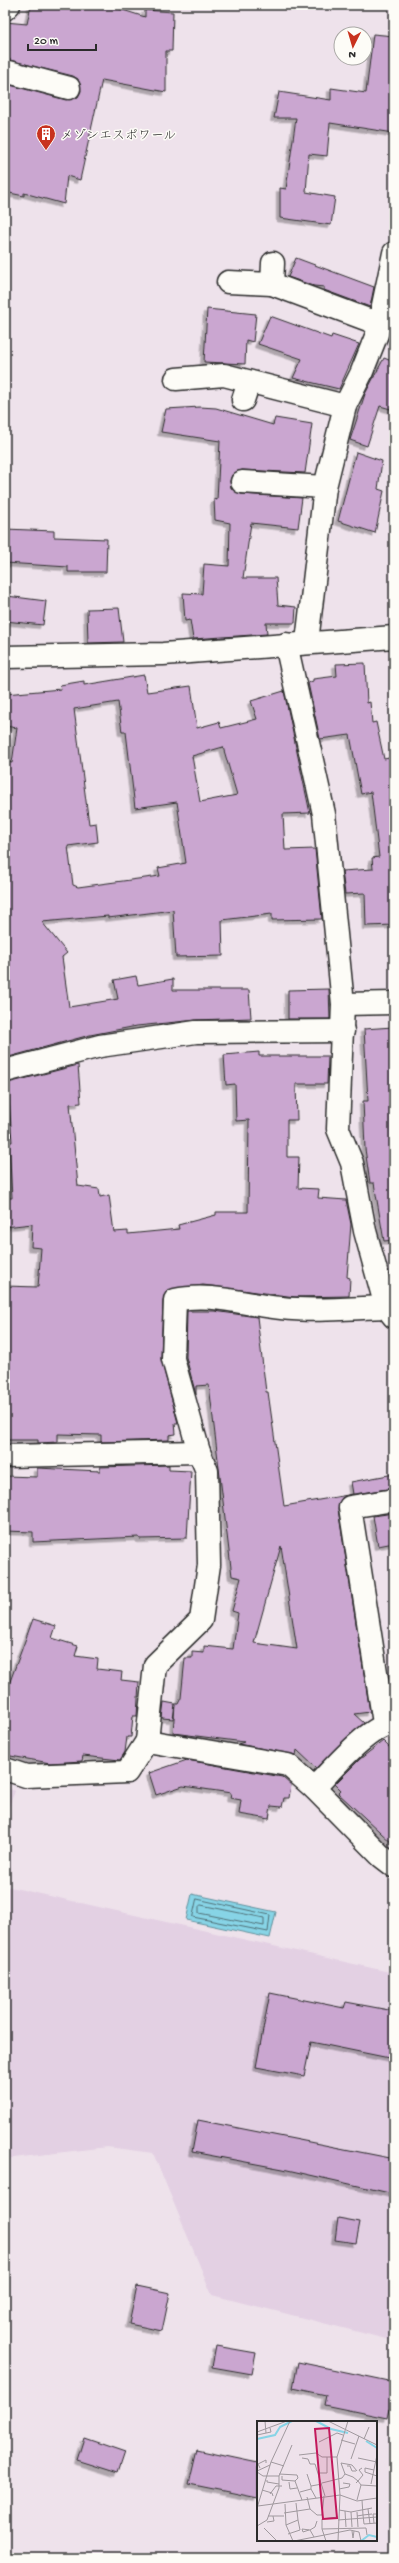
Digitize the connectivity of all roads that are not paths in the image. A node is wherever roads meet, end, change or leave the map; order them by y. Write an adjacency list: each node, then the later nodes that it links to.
1 (9, 5): 2 (street)
2 (5, 9)
3 (5, 71): 4 (street)
4 (69, 88)
5 (394, 253): 7 (street)
6 (228, 282): 7 (street)
7 (383, 332): 9 (street)
8 (176, 379): 9 (street)
9 (345, 406): 11 (street)
10 (242, 482): 11 (street)
11 (325, 487): 13 (street)
12 (394, 637): 13 (street)
13 (297, 643): 14 (street); 16 (street)
14 (5, 657)
15 (394, 1003): 16 (street)
16 (343, 1004): 17 (street)
17 (344, 1031): 18 (street); 19 (street)
18 (5, 1072)
19 (390, 1312): 20 (street)
20 (199, 1452): 21 (street); 24 (street)
21 (5, 1456)
22 (394, 1500): 23 (street)
23 (389, 1723): 26 (street)
24 (147, 1741): 25 (street); 26 (street)
25 (5, 1769)
26 (314, 1788): 27 (street)
27 (394, 1866)

